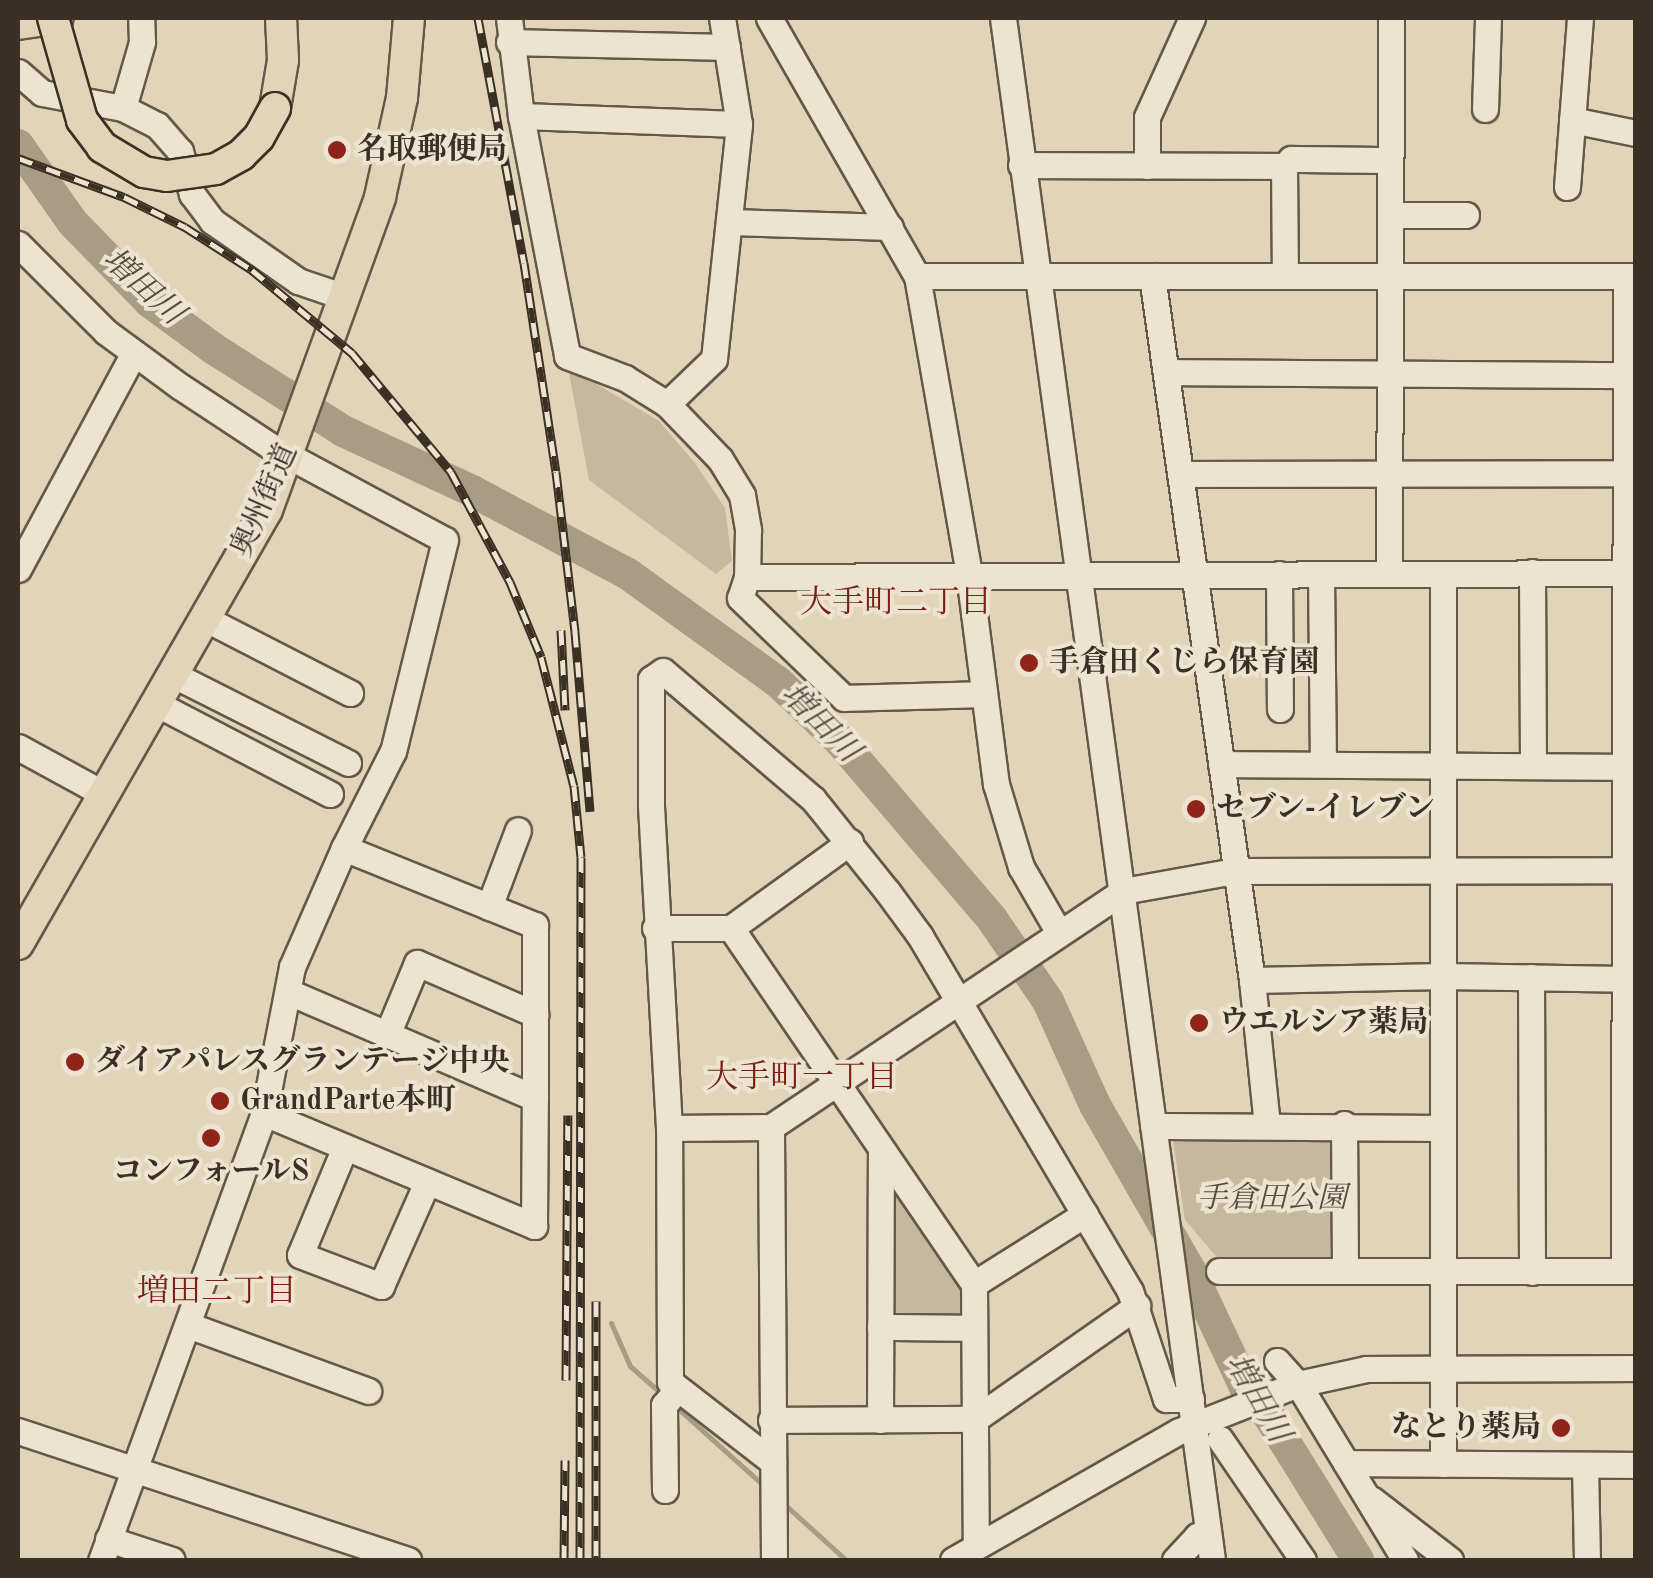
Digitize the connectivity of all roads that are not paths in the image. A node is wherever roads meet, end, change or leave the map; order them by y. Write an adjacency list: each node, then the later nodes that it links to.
1 (54, 18): 3 (main road, bridge); 12 (main road)
2 (141, 18): 16 (street)
3 (281, 18)
4 (409, 18): 38 (main road, 奥州街道)
5 (722, 18): 14 (street)
6 (768, 18): 30 (street)
7 (1003, 18): 23 (street)
8 (1192, 18): 24 (street)
9 (1391, 18): 22 (street)
10 (1488, 18): 17 (street)
11 (1580, 18): 19 (street)
12 (18, 24)
13 (509, 30): 14 (street); 18 (street)
14 (727, 47): 20 (street)
15 (18, 72): 16 (street)
16 (123, 108): 38 (street)
17 (1485, 108)
18 (522, 116): 20 (street); 43 (street)
19 (1572, 120): 21 (street); 26 (street)
20 (739, 124): 29 (street)
21 (1636, 134)
22 (1390, 160): 25 (street); 27 (street)
23 (1021, 165): 24 (street); 35 (street)
24 (1147, 166): 25 (street)
25 (1284, 166): 32 (street)
26 (1567, 187)
27 (1390, 215): 28 (street); 33 (street)
28 (1466, 215)
29 (730, 222): 30 (street); 43 (street)
30 (890, 227): 34 (street)
31 (18, 244): 39 (street)
32 (1285, 274): 33 (street); 36 (street)
33 (1390, 274): 37 (street); 41 (street)
34 (916, 276): 35 (street); 52 (street)
35 (1037, 276): 36 (street); 57 (street)
36 (1152, 276): 40 (street)
37 (1631, 276): 42 (street)
38 (345, 298): 44 (main road, 奥州街道)
39 (134, 354): 44 (street); 48 (street)
40 (1166, 372): 41 (street); 47 (street)
41 (1390, 372): 42 (street); 45 (street)
42 (1626, 375): 46 (street)
43 (667, 404): 58 (street)
44 (289, 451): 59 (main road, 奥州街道); 76 (street)
45 (1389, 472): 46 (street); 47 (street); 50 (street)
46 (1625, 473): 51 (street)
47 (1180, 474): 53 (street)
48 (20, 560)
49 (1532, 572): 51 (street); 56 (street); 70 (street)
50 (1389, 573): 55 (street); 56 (street)
51 (1630, 573): 71 (street)
52 (969, 574): 57 (street); 58 (street); 62 (street)
53 (1194, 574): 54 (street); 57 (street); 68 (street)
54 (1279, 574): 55 (street); 64 (street)
55 (1321, 574): 66 (street)
56 (1443, 574): 69 (street)
57 (1078, 575): 80 (street)
58 (747, 577): 62 (street)
59 (206, 619): 60 (main road, 奥州街道); 61 (street)
60 (174, 675): 63 (main road, 奥州街道); 67 (street)
61 (350, 693)
62 (984, 694): 84 (street)
63 (156, 704): 72 (main road, 奥州街道); 73 (street)
64 (1280, 709)
65 (18, 747): 72 (street)
66 (1323, 762): 68 (street); 69 (street)
67 (348, 763)
68 (1220, 764): 79 (street)
69 (1442, 764): 70 (street); 77 (street)
70 (1533, 765): 71 (street)
71 (1626, 767): 78 (street)
72 (104, 794): 85 (main road, 奥州街道)
73 (330, 794)
74 (518, 830): 81 (street)
75 (850, 842): 82 (street); 83 (street); 91 (street)
76 (344, 848): 81 (street); 90 (street)
77 (1444, 870): 78 (street); 79 (street); 86 (street)
78 (1631, 870): 88 (street)
79 (1234, 871): 80 (street); 89 (street)
80 (1123, 891): 84 (street); 99 (street)
81 (490, 907): 92 (street)
82 (655, 928): 83 (street); 101 (street)
83 (730, 928): 94 (street)
84 (1058, 931): 91 (street)
85 (18, 944)
86 (1443, 976): 87 (street); 89 (street); 102 (street)
87 (1531, 977): 88 (street); 111 (street)
88 (1626, 978): 109 (street)
89 (1252, 980): 97 (street)
90 (290, 992): 93 (street); 96 (street)
91 (961, 1000): 94 (street); 106 (street)
92 (535, 1014): 93 (street); 95 (street)
93 (388, 1035): 95 (street)
94 (837, 1083): 100 (street); 104 (street)
95 (534, 1098): 105 (street)
96 (264, 1113): 103 (street); 114 (street)
97 (1267, 1124): 98 (street); 99 (street)
98 (1344, 1124): 102 (street); 108 (street)
99 (1154, 1126): 123 (street)
100 (772, 1127): 101 (street); 125 (street)
101 (669, 1128): 122 (street)
102 (1442, 1128): 110 (street)
103 (345, 1147): 105 (street); 105 (street)
104 (881, 1149): 112 (street); 115 (street)
105 (427, 1182)
106 (1085, 1214): 112 (street); 113 (street)
107 (1219, 1270): 108 (street)
108 (1345, 1271): 110 (street)
109 (1630, 1271): 111 (street)
110 (1442, 1272): 111 (street); 118 (street)
111 (1532, 1272)
112 (974, 1284): 116 (street)
113 (1138, 1306): 123 (street); 124 (street)
114 (188, 1325): 121 (street); 135 (street)
115 (880, 1327): 116 (street); 126 (street)
116 (974, 1328): 124 (street)
117 (1278, 1361): 120 (street)
118 (1443, 1366): 119 (street); 120 (street); 130 (street)
119 (1636, 1368)
120 (1292, 1386): 123 (street); 129 (street)
121 (368, 1391)
122 (673, 1395): 134 (street); 136 (street)
123 (1202, 1412): 128 (street); 133 (street); 139 (street)
124 (975, 1419): 126 (street); 139 (street)
125 (771, 1420): 126 (street); 134 (street)
126 (880, 1420)
127 (18, 1431): 135 (street)
128 (1198, 1460): 133 (street); 138 (street)
129 (1346, 1463): 130 (street); 137 (street)
130 (1442, 1464): 131 (street)
131 (1585, 1465): 132 (street); 150 (street)
132 (1636, 1465)
133 (1240, 1467): 147 (street)
134 (773, 1471): 143 (street)
135 (132, 1472): 140 (street); 142 (street)
136 (665, 1490)
137 (1366, 1494): 148 (street); 149 (street)
138 (1208, 1534): 145 (street); 146 (street)
139 (976, 1546): 144 (street)
140 (104, 1550): 141 (street)
141 (172, 1560)
142 (408, 1560)
143 (774, 1560)
144 (953, 1560)
145 (1176, 1560)
146 (1212, 1560)
147 (1303, 1560)
148 (1404, 1560)
149 (1450, 1560)
150 (1588, 1560)

